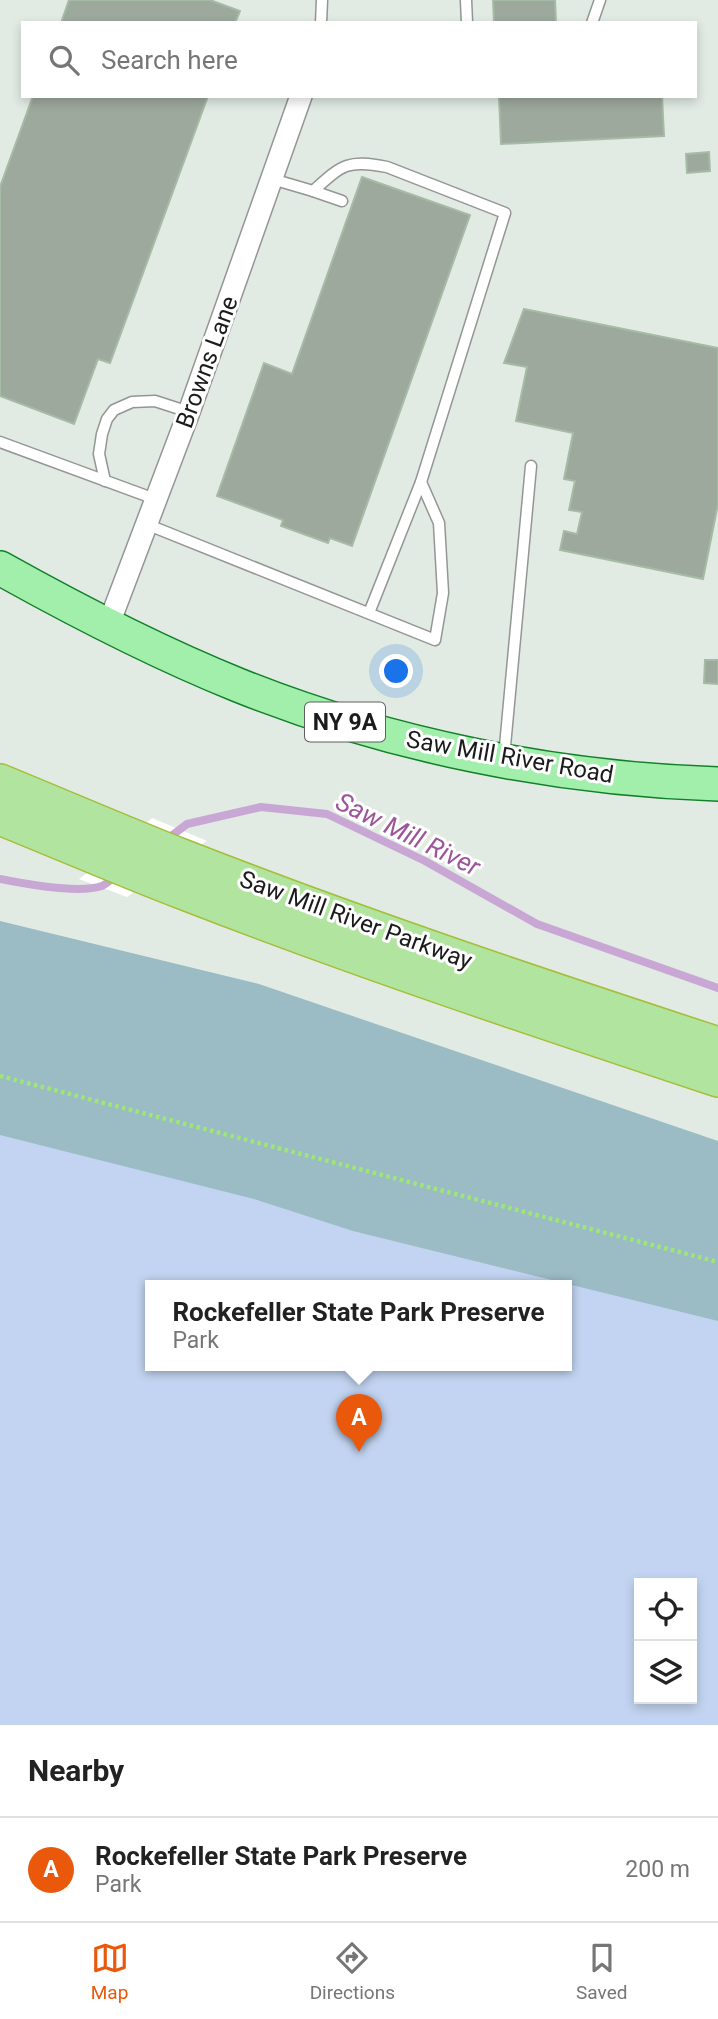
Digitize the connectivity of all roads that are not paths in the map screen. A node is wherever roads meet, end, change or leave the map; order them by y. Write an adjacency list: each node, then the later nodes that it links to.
1 (322, 0): 4 (lane)
2 (466, 0): 5 (lane)
3 (600, 0): 6 (lane)
4 (321, 21)
5 (467, 21)
6 (593, 21)
7 (300, 98): 8 (street, Browns Lane)
8 (272, 179): 9 (lane); 11 (street, Browns Lane)
9 (313, 191): 10 (lane); 15 (lane)
10 (342, 201)
11 (190, 412): 14 (lane); 16 (street, Browns Lane)
12 (0, 442): 14 (lane)
13 (531, 466): 21 (lane)
14 (105, 481): 16 (lane)
15 (421, 482): 19 (lane); 19 (lane)
16 (155, 499): 17 (street, Browns Lane)
17 (146, 524): 19 (lane); 20 (street, Browns Lane)
18 (0, 568): 20 (main road, Saw Mill River Road / NY 9A)
19 (369, 613)
20 (108, 626): 21 (main road, Saw Mill River Road / NY 9A)
21 (503, 760): 23 (main road, Saw Mill River Road / NY 9A)
22 (0, 782): 25 (highway, Saw Mill River Parkway)
23 (718, 784)
24 (0, 817): 26 (highway, Saw Mill River Parkway)
25 (718, 1045)
26 (718, 1079)

